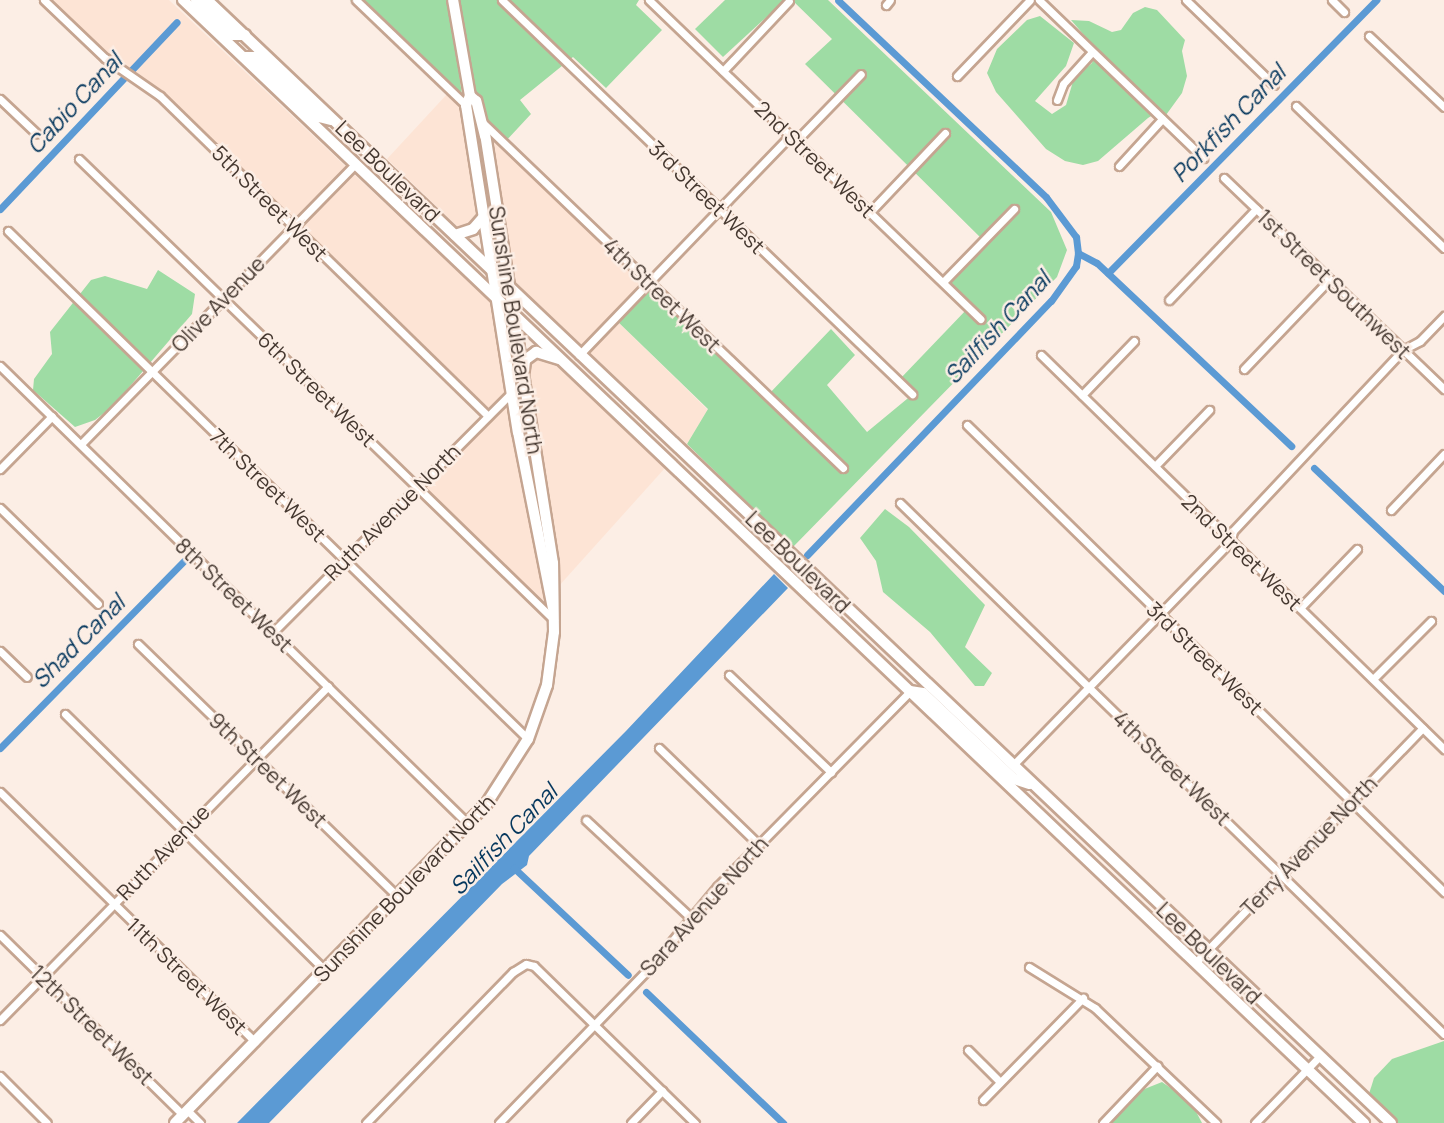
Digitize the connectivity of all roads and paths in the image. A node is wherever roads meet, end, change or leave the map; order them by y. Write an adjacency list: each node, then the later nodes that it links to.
1 (44, 0): 44 (street, 5th Street West)
2 (183, 0): 18 (main road, Lee Boulevard)
3 (196, 0): 15 (main road)
4 (207, 0): 15 (main road, Lee Boulevard)
5 (356, 0): 25 (street)
6 (453, 0): 25 (main road, Sunshine Boulevard North)
7 (502, 0): 39 (street, 3rd Street West)
8 (649, 0): 19 (street, 2nd Street West)
9 (1030, 0): 21 (street)
10 (1039, 0): 17 (street)
11 (1185, 0): 22 (street)
12 (1332, 0): 14 (street)
13 (789, 1): 19 (street)
14 (1344, 12)
15 (245, 36): 29 (main road, Lee Boulevard)
16 (1369, 36): 27 (street)
17 (1092, 52): 24 (street); 28 (street)
18 (244, 57): 29 (main road); 36 (main road, Lee Boulevard)
19 (723, 71): 33 (street, 2nd Street West)
20 (861, 74): 33 (street)
21 (957, 76)
22 (1274, 85)
23 (0, 99): 31 (street)
24 (1057, 100)
25 (468, 101): 30 (main road, Sunshine Boulevard North); 43 (main road, Sunshine Boulevard North)
26 (1296, 106): 47 (street)
27 (1444, 107)
28 (1162, 119): 34 (street); 37 (street)
29 (335, 121): 46 (main road, Lee Boulevard)
30 (482, 122): 50 (street, 4th Street West); 52 (main road, Sunshine Boulevard North)
31 (36, 133)
32 (945, 133): 42 (street)
33 (793, 139): 39 (street); 42 (street, 2nd Street West)
34 (1203, 158)
35 (79, 159): 54 (street, 6th Street West)
36 (356, 163): 44 (street, Olive Avenue); 53 (main road, Lee Boulevard)
37 (1119, 166)
38 (1224, 178): 41 (street, 1st Street Southwest)
39 (720, 209): 50 (street); 70 (street, 3rd Street West)
40 (1014, 209): 51 (street)
41 (1256, 209): 49 (street, 1st Street Southwest); 55 (street)
42 (870, 212): 51 (street, 2nd Street West)
43 (485, 215): 46 (main road); 48 (main road, Sunshine Boulevard North)
44 (294, 226): 54 (street, Olive Avenue); 74 (street, 5th Street West)
45 (8, 231): 66 (street, 7th Street West)
46 (454, 235): 48 (main road, Lee Boulevard)
47 (1444, 248)
48 (494, 270): 52 (main road, Lee Boulevard); 53 (main road, Sunshine Boulevard North)
49 (1330, 279): 60 (street, 1st Street Southwest); 65 (street)
50 (649, 282): 61 (street); 79 (street, 4th Street West)
51 (943, 282): 58 (street, 2nd Street West)
52 (507, 283): 56 (main road, Sunshine Boulevard North); 61 (main road, Lee Boulevard)
53 (498, 296): 56 (main road, Lee Boulevard); 69 (main road, Sunshine Boulevard North)
54 (223, 299): 66 (street, Olive Avenue); 81 (street, 6th Street West)
55 (1169, 300)
56 (510, 308): 63 (main road, Lee Boulevard); 67 (main road, Sunshine Boulevard North)
57 (1444, 316): 60 (street)
58 (981, 318)
59 (1134, 341): 71 (street)
60 (1403, 349): 68 (street, 1st Street Southwest); 87 (street)
61 (579, 355): 111 (main road, Lee Boulevard)
62 (1041, 355): 71 (street, 2nd Street West)
63 (563, 360): 67 (main road); 104 (main road, Lee Boulevard)
64 (0, 366): 73 (street, 8th Street West)
65 (1244, 369)
66 (152, 372): 76 (street, Olive Avenue); 89 (street, 7th Street West)
67 (524, 378): 82 (main road, Sunshine Boulevard North)
68 (1444, 389)
69 (512, 393): 74 (street, Ruth Avenue North); 84 (main road, Sunshine Boulevard North)
70 (912, 394)
71 (1082, 396): 78 (street, 2nd Street West)
72 (1209, 410): 78 (street)
73 (52, 416): 76 (street, 8th Street West); 80 (street)
74 (488, 416): 81 (street, Ruth Avenue North)
75 (967, 425): 93 (street, 3rd Street West)
76 (81, 444): 96 (street, 8th Street West)
77 (1444, 454): 86 (street)
78 (1154, 466): 87 (street, 2nd Street West)
79 (843, 468)
80 (0, 469)
81 (417, 487): 89 (street, Ruth Avenue North); 94 (street, 6th Street West)
82 (542, 494): 84 (main road); 90 (main road, Sunshine Boulevard North)
83 (900, 503): 103 (street, 4th Street West)
84 (531, 506): 90 (main road); 94 (main road, Sunshine Boulevard North)
85 (0, 508): 91 (street)
86 (1391, 510)
87 (1231, 541): 92 (street, 2nd Street West); 93 (street)
88 (1357, 549): 92 (street)
89 (345, 560): 96 (street, Ruth Avenue North); 107 (street, 7th Street West)
90 (553, 563): 94 (main road, Sunshine Boulevard North)
91 (98, 604)
92 (1300, 608): 101 (street, 2nd Street West)
93 (1160, 614): 103 (street); 115 (street, 3rd Street West)
94 (554, 615): 107 (main road, Sunshine Boulevard North)
95 (1431, 621): 101 (street)
96 (273, 632): 102 (street, 8th Street West)
97 (138, 643): 110 (street, 9th Street West)
98 (0, 651): 100 (street)
99 (729, 676): 112 (street)
100 (27, 677)
101 (1373, 680): 106 (street, 2nd Street West)
102 (328, 686): 110 (street, Ruth Avenue); 117 (street, 8th Street West)
103 (1089, 687): 111 (street); 120 (street, 4th Street West)
104 (910, 691): 112 (street, Sara Avenue North); 113 (main road); 127 (main road, Lee Boulevard)
105 (65, 714): 118 (street)
106 (1423, 728): 109 (street, 2nd Street West); 115 (street, Terry Avenue North)
107 (528, 739): 117 (main road, Sunshine Boulevard North)
108 (659, 748): 119 (street)
109 (1444, 748)
110 (256, 758): 118 (street, Ruth Avenue); 122 (street, 9th Street West)
111 (1013, 765): 113 (main road, Lee Boulevard)
112 (831, 772): 119 (street, Sara Avenue North)
113 (1033, 785): 126 (main road, Lee Boulevard)
114 (0, 792): 123 (street, 11th Street West)
115 (1352, 802): 120 (street, Terry Avenue North); 121 (street, 3rd Street West)
116 (586, 820): 124 (street)
117 (468, 824): 122 (main road, Sunshine Boulevard North)
118 (184, 831): 123 (street, Ruth Avenue); 129 (street)
119 (758, 844): 124 (street, Sara Avenue North)
120 (1281, 874): 126 (street, Terry Avenue North); 134 (street, 4th Street West)
121 (1444, 892)
122 (397, 896): 129 (main road, Sunshine Boulevard North)
123 (114, 904): 130 (street, Ruth Avenue); 135 (street, 11th Street West)
124 (691, 918): 133 (street, Sara Avenue North)
125 (0, 935): 130 (street, 12th Street West)
126 (1207, 950): 127 (street, Terry Avenue North); 137 (main road, Lee Boulevard)
127 (1195, 963): 139 (main road, Lee Boulevard)
128 (1029, 967): 131 (street)
129 (326, 970): 135 (main road, Sunshine Boulevard North)
130 (42, 977): 132 (street, Ruth Avenue); 144 (street, 12th Street West)
131 (1083, 998): 138 (street); 141 (street)
132 (0, 1020)
133 (594, 1025): 142 (street); 147 (street); 148 (street, Sara Avenue North)
134 (1444, 1034)
135 (255, 1042): 144 (main road, Sunshine Boulevard North)
136 (968, 1050): 141 (street)
137 (1319, 1057): 139 (street); 155 (main road, Lee Boulevard)
138 (1157, 1066): 151 (street); 152 (street)
139 (1307, 1069): 153 (street); 154 (main road, Lee Boulevard)
140 (0, 1076): 145 (street)
141 (1000, 1082): 143 (street)
142 (662, 1091): 149 (street); 150 (street)
143 (983, 1100)
144 (182, 1116): 146 (street, 12th Street West)
145 (47, 1123)
146 (200, 1123)
147 (366, 1123)
148 (499, 1123)
149 (631, 1123)
150 (695, 1123)
151 (1103, 1123)
152 (1216, 1123)
153 (1255, 1123)
154 (1364, 1123)
155 (1391, 1123)

